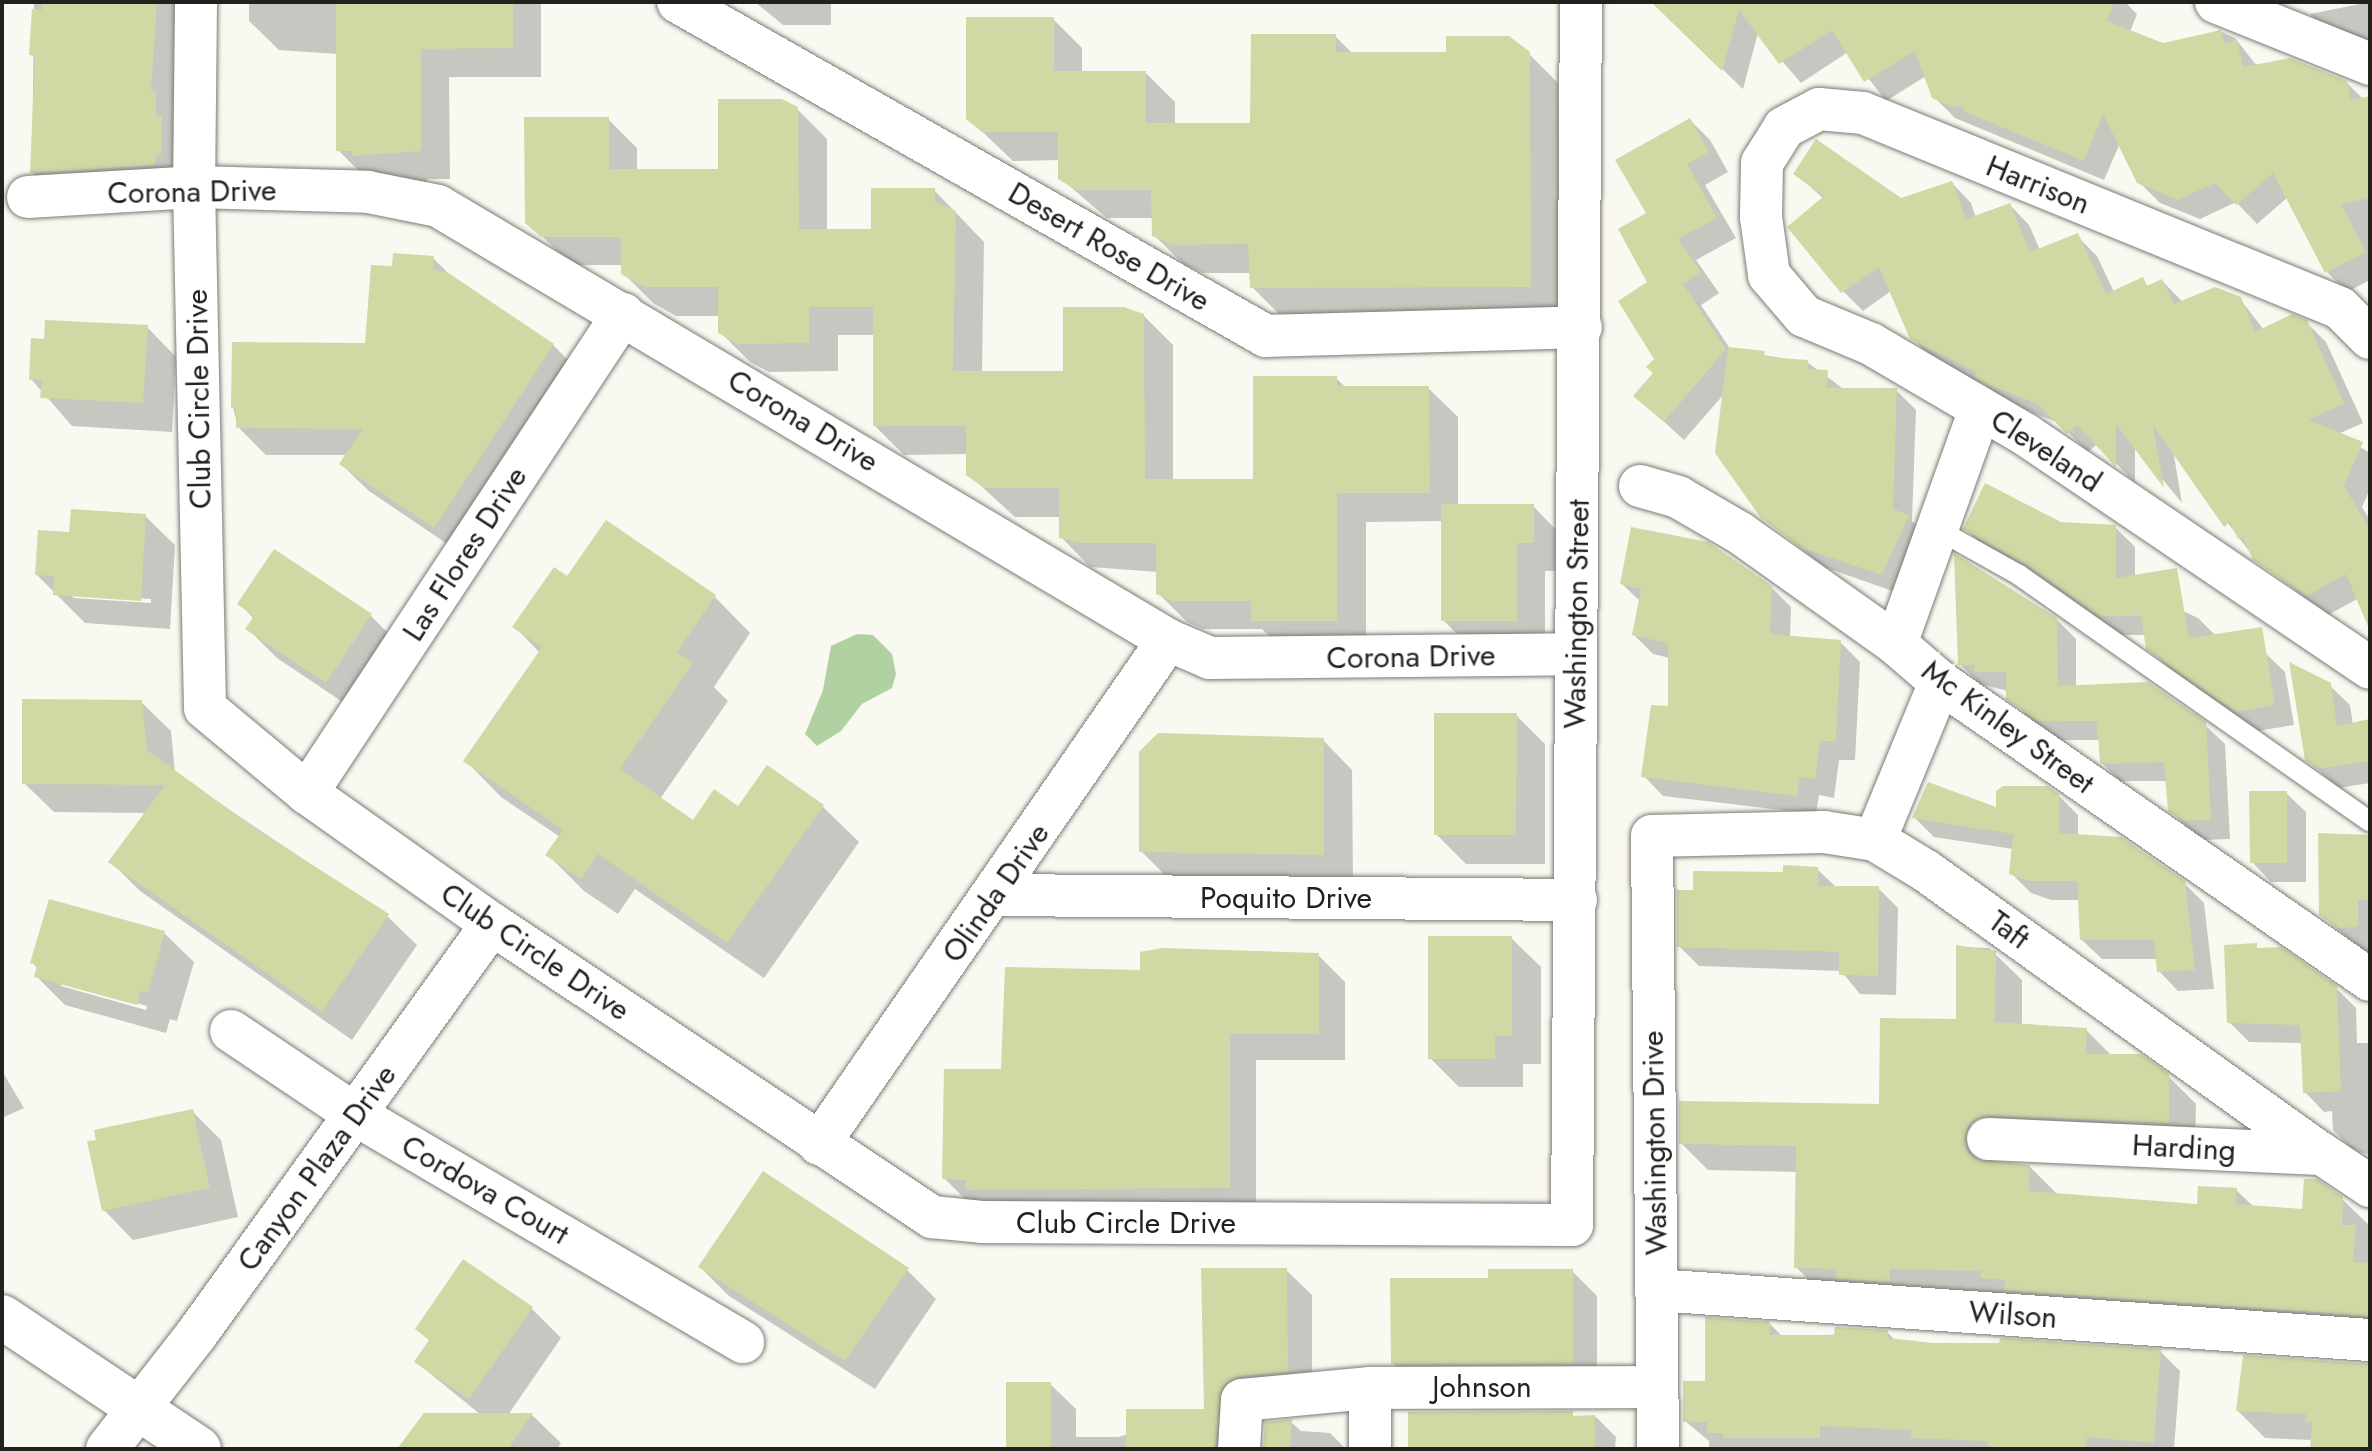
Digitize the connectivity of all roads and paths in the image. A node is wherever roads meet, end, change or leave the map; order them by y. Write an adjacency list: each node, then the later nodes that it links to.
1 (196, 2): 6 (street, Club Circle Drive)
2 (678, 2): 10 (street, Desert Rose Drive)
3 (1581, 2): 10 (street, Washington Street)
4 (2216, 2): 5 (street)
5 (2370, 64)
6 (194, 187): 7 (street, Corona Drive); 9 (street, Corona Drive); 20 (street, Club Circle Drive)
7 (28, 197)
8 (1761, 217): 11 (street, Harrison); 12 (street, Cleveland)
9 (623, 314): 15 (street, Corona Drive); 20 (street, Las Flores Drive)
10 (1581, 327): 17 (street, Washington Street)
11 (2370, 338)
12 (1980, 409): 14 (street); 18 (street, Cleveland)
13 (1640, 486): 16 (street, Mc Kinley Street)
14 (1937, 529): 16 (street); 21 (lane)
15 (1168, 640): 17 (street, Corona Drive); 24 (street, Olinda Drive)
16 (1896, 644): 19 (street, Mc Kinley Street)
17 (1575, 654): 25 (street, Washington Street)
18 (2370, 668)
19 (1940, 682): 23 (street); 27 (street, Mc Kinley Street)
20 (307, 793): 26 (street, Club Circle Drive)
21 (2370, 822)
22 (1652, 836): 23 (street, Taft); 35 (street, Washington Drive)
23 (1875, 840): 32 (street, Taft)
24 (996, 895): 25 (street, Poquito Drive); 31 (street, Olinda Drive)
25 (1576, 900): 34 (street, Washington Street)
26 (492, 924): 29 (street, Canyon Plaza Drive); 31 (street, Club Circle Drive)
27 (2370, 980)
28 (231, 1031): 29 (street, Cordova Court)
29 (356, 1115): 38 (street, Cordova Court); 41 (street, Canyon Plaza Drive)
30 (1988, 1139): 32 (street, Harding)
31 (819, 1144): 34 (street, Club Circle Drive)
32 (2322, 1154): 33 (street)
33 (2370, 1186)
34 (1572, 1225)
35 (1656, 1290): 37 (street, Wilson); 39 (street, Washington Drive)
36 (2, 1317): 41 (main road)
37 (2370, 1340)
38 (743, 1342)
39 (1655, 1387): 40 (street, Johnson); 46 (street, Washington Drive)
40 (1370, 1388): 44 (street, Johnson); 45 (street)
41 (139, 1408): 42 (street, Canyon Plaza Drive); 43 (main road)
42 (107, 1449)
43 (199, 1449)
44 (1239, 1449)
45 (1370, 1449)
46 (1658, 1449)

